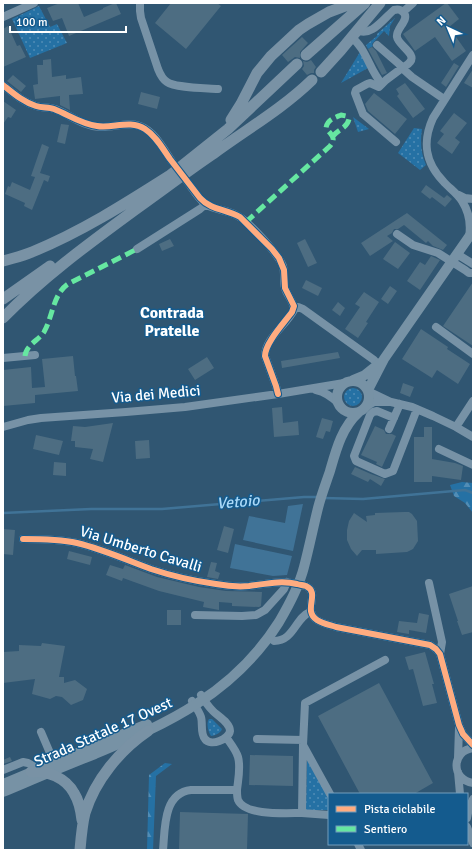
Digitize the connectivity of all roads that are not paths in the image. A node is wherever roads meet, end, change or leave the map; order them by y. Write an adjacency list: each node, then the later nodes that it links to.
1 (34, 3): 8 (street)
2 (140, 3): 19 (street)
3 (353, 3): 22 (highway)
4 (365, 3): 11 (highway)
5 (380, 3): 9 (highway)
6 (413, 3): 7 (street)
7 (403, 12): 9 (street); 14 (street)
8 (3, 16)
9 (354, 33): 15 (highway); 17 (street)
10 (377, 45): 14 (street)
11 (306, 55)
12 (473, 55): 20 (street)
13 (297, 64): 22 (highway)
14 (402, 68): 17 (street); 20 (street)
15 (321, 72)
16 (312, 80): 24 (highway)
17 (382, 84): 21 (street)
18 (3, 85): 23 (street)
19 (218, 89)
20 (444, 99): 26 (street)
21 (396, 142)
22 (208, 146): 24 (highway)
23 (170, 160)
24 (171, 179): 33 (highway); 36 (highway); 38 (highway)
25 (191, 187): 27 (street)
26 (470, 200): 28 (street); 30 (street)
27 (206, 204): 31 (street); 37 (street)
28 (473, 213)
29 (397, 234): 32 (street)
30 (471, 234): 32 (main road)
31 (137, 249)
32 (454, 258): 34 (street); 35 (street); 43 (main road)
33 (3, 261)
34 (473, 264)
35 (473, 273)
36 (3, 300)
37 (294, 307): 44 (street); 48 (street)
38 (3, 318)
39 (436, 327): 40 (street)
40 (473, 354)
41 (35, 355): 42 (street)
42 (3, 358)
43 (384, 359): 45 (main road); 47 (main road)
44 (374, 360)
45 (348, 382): 46 (street, Via dei Medici); 47 (main road); 51 (main road)
46 (313, 389): 48 (street, Via dei Medici); 51 (street, Via dei Medici)
47 (368, 390): 49 (street); 53 (main road)
48 (278, 394): 56 (street, Via dei Medici)
49 (391, 402): 50 (street); 53 (street)
50 (400, 404): 54 (street); 55 (street)
51 (339, 405): 53 (main road); 60 (main road, Strada Statale 17 Ovest)
52 (472, 406): 57 (street)
53 (363, 409): 60 (main road, Strada Statale 17 Ovest)
54 (417, 409): 55 (street); 57 (street)
55 (394, 418): 58 (street)
56 (3, 427)
57 (456, 427): 59 (street)
58 (389, 429)
59 (473, 437)
60 (339, 443): 66 (main road, Strada Statale 17 Ovest)
61 (439, 449): 62 (street)
62 (473, 464)
63 (23, 539): 64 (street, Via Umberto Cavalli)
64 (287, 582): 66 (street, Via Umberto Cavalli); 68 (street)
65 (429, 583): 70 (street)
66 (298, 584): 67 (street); 69 (main road, Strada Statale 17 Ovest)
67 (310, 612): 69 (street); 70 (street)
68 (195, 615)
69 (266, 640): 72 (main road, Strada Statale 17 Ovest)
70 (440, 654): 76 (street)
71 (385, 660): 81 (street)
72 (202, 697): 73 (main road, Strada Statale 17 Ovest); 74 (street)
73 (193, 703): 75 (street); 77 (main road, Strada Statale 17 Ovest); 84 (main road, Strada Statale 17 Ovest)
74 (214, 713): 75 (street); 79 (street)
75 (201, 720): 79 (street)
76 (459, 726): 82 (street); 83 (street)
77 (148, 731): 84 (main road, Strada Statale 17 Ovest); 97 (highway)
78 (41, 732): 84 (street)
79 (226, 737): 89 (street)
80 (257, 739): 81 (street)
81 (303, 742): 91 (street); 94 (street)
82 (473, 746): 83 (street)
83 (458, 758): 86 (street)
84 (46, 769): 85 (street); 88 (main road, Strada Statale 17 Ovest); 90 (main road, Strada Statale 17 Ovest); 97 (highway)
85 (3, 770)
86 (458, 771): 87 (street); 92 (street)
87 (473, 783)
88 (3, 784)
89 (237, 790): 94 (street); 101 (street)
90 (3, 792)
91 (329, 793)
92 (460, 793)
93 (473, 799): 95 (street)
94 (302, 813): 96 (street)
95 (468, 813)
96 (328, 815)
97 (82, 829): 100 (highway)
98 (468, 830): 99 (street)
99 (473, 843)
100 (80, 850)
101 (163, 850)

